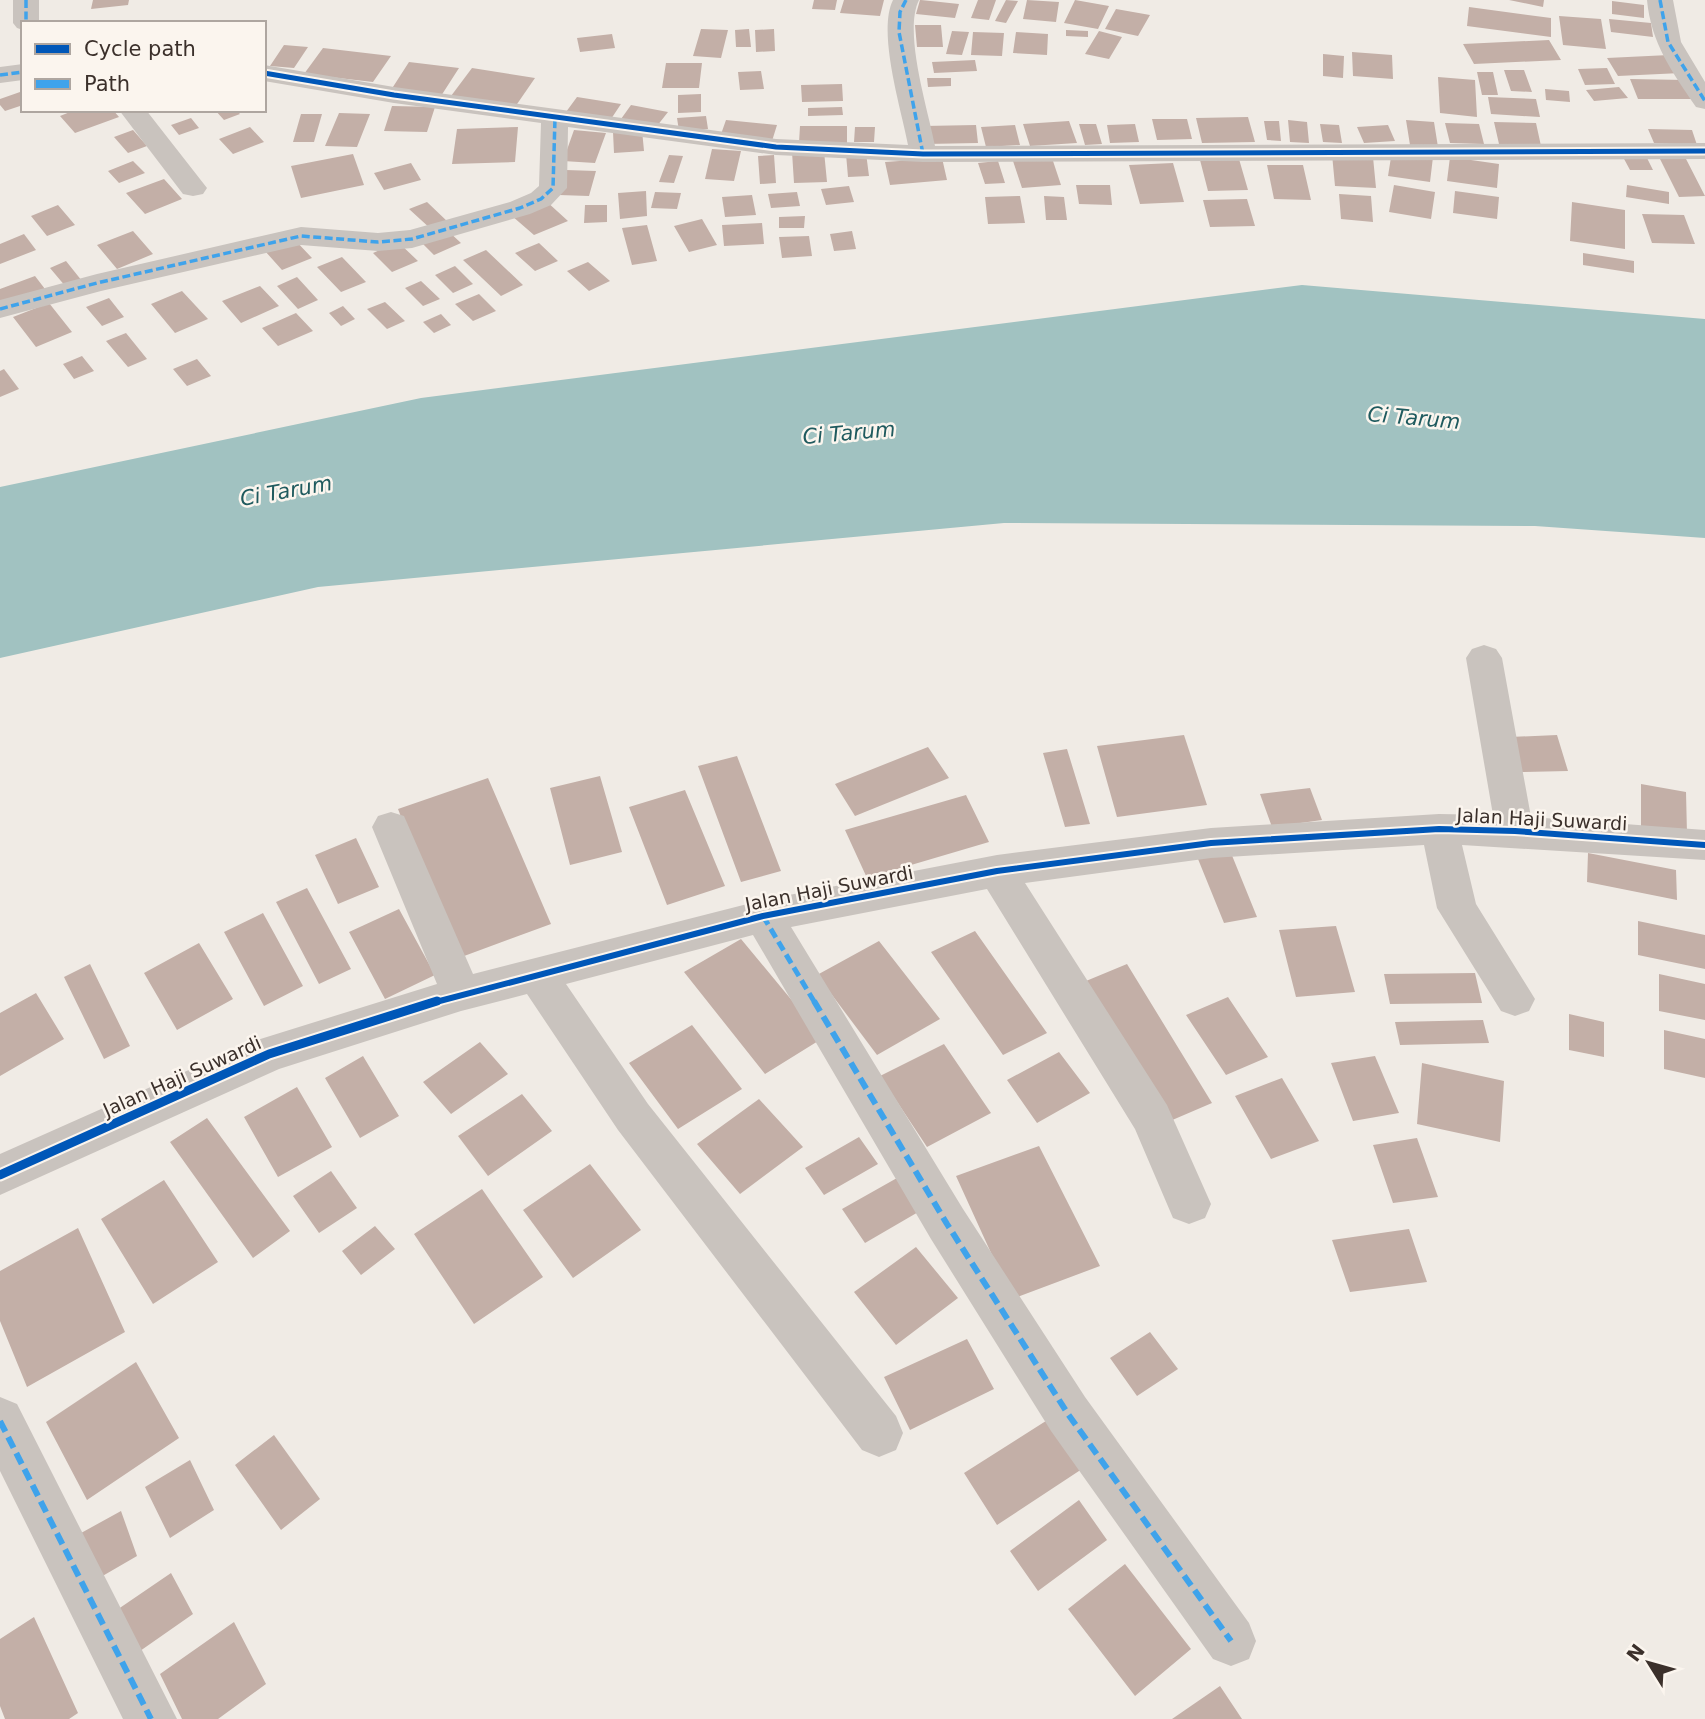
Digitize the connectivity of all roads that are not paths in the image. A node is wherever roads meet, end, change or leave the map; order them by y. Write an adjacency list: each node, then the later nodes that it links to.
1 (26, 0): 4 (street)
2 (906, 0): 12 (street)
3 (1660, 0): 8 (street)
4 (26, 21)
5 (21, 72): 7 (street)
6 (266, 73): 10 (street)
7 (0, 75)
8 (1705, 101)
9 (134, 112): 13 (street)
10 (555, 118): 12 (street); 14 (street)
11 (1705, 151): 12 (street)
12 (923, 154)
13 (193, 188)
14 (0, 309)
15 (1484, 658): 18 (street)
16 (391, 827): 23 (street)
17 (1439, 829): 18 (street, Jalan Haji Suwardi); 20 (street, Jalan Haji Suwardi); 24 (street)
18 (1515, 831): 19 (street, Jalan Haji Suwardi)
19 (1704, 848)
20 (997, 871): 21 (street, Jalan Haji Suwardi); 26 (street)
21 (763, 916): 22 (street, Jalan Haji Suwardi); 29 (street)
22 (537, 975): 23 (street, Jalan Haji Suwardi); 28 (street)
23 (461, 994): 25 (street, Jalan Haji Suwardi)
24 (1515, 999)
25 (0, 1175)
26 (1189, 1204)
27 (0, 1421): 30 (street)
28 (879, 1433)
29 (1231, 1641)
30 (151, 1719)

